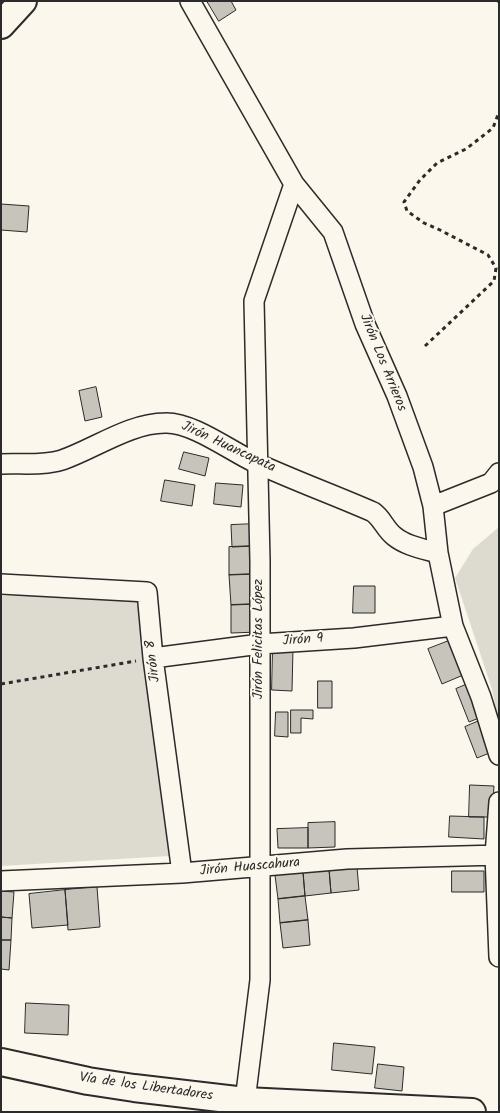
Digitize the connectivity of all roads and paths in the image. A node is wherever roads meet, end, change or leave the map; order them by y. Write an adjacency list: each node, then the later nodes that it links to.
1 (23, 1): 3 (highway)
2 (190, 1): 5 (street, Jirón Los Arrieros)
3 (1, 25)
4 (499, 112): 6 (path)
5 (294, 184): 7 (street, Jirón Felicitas López); 10 (street, Jirón Los Arrieros)
6 (425, 346)
7 (257, 463): 8 (street, Jirón Huancapata); 11 (street, Jirón Huancapata); 14 (street, Jirón Felicitas López)
8 (1, 464)
9 (499, 473): 10 (street)
10 (433, 506): 11 (street, Jirón Los Arrieros)
11 (438, 553): 13 (street, Jirón Los Arrieros)
12 (1, 584): 15 (street, Jirón 8)
13 (453, 626): 14 (street, Jirón 9); 17 (street, Jirón Los Arrieros)
14 (260, 644): 15 (street, Jirón 9); 20 (street, Jirón Felicitas López)
15 (153, 658): 16 (path); 21 (street, Jirón 8)
16 (1, 684)
17 (499, 755)
18 (499, 802): 19 (street)
19 (497, 855): 20 (street, Jirón Huascahura); 23 (street)
20 (260, 868): 21 (street, Jirón Huascahura); 25 (street, Jirón Felicitas López)
21 (182, 873): 22 (street, Jirón Huascahura)
22 (1, 881)
23 (499, 957)
24 (1, 1062): 25 (highway, Vía de los Libertadores)
25 (245, 1106): 26 (highway, Vía de los Libertadores)
26 (472, 1112)

